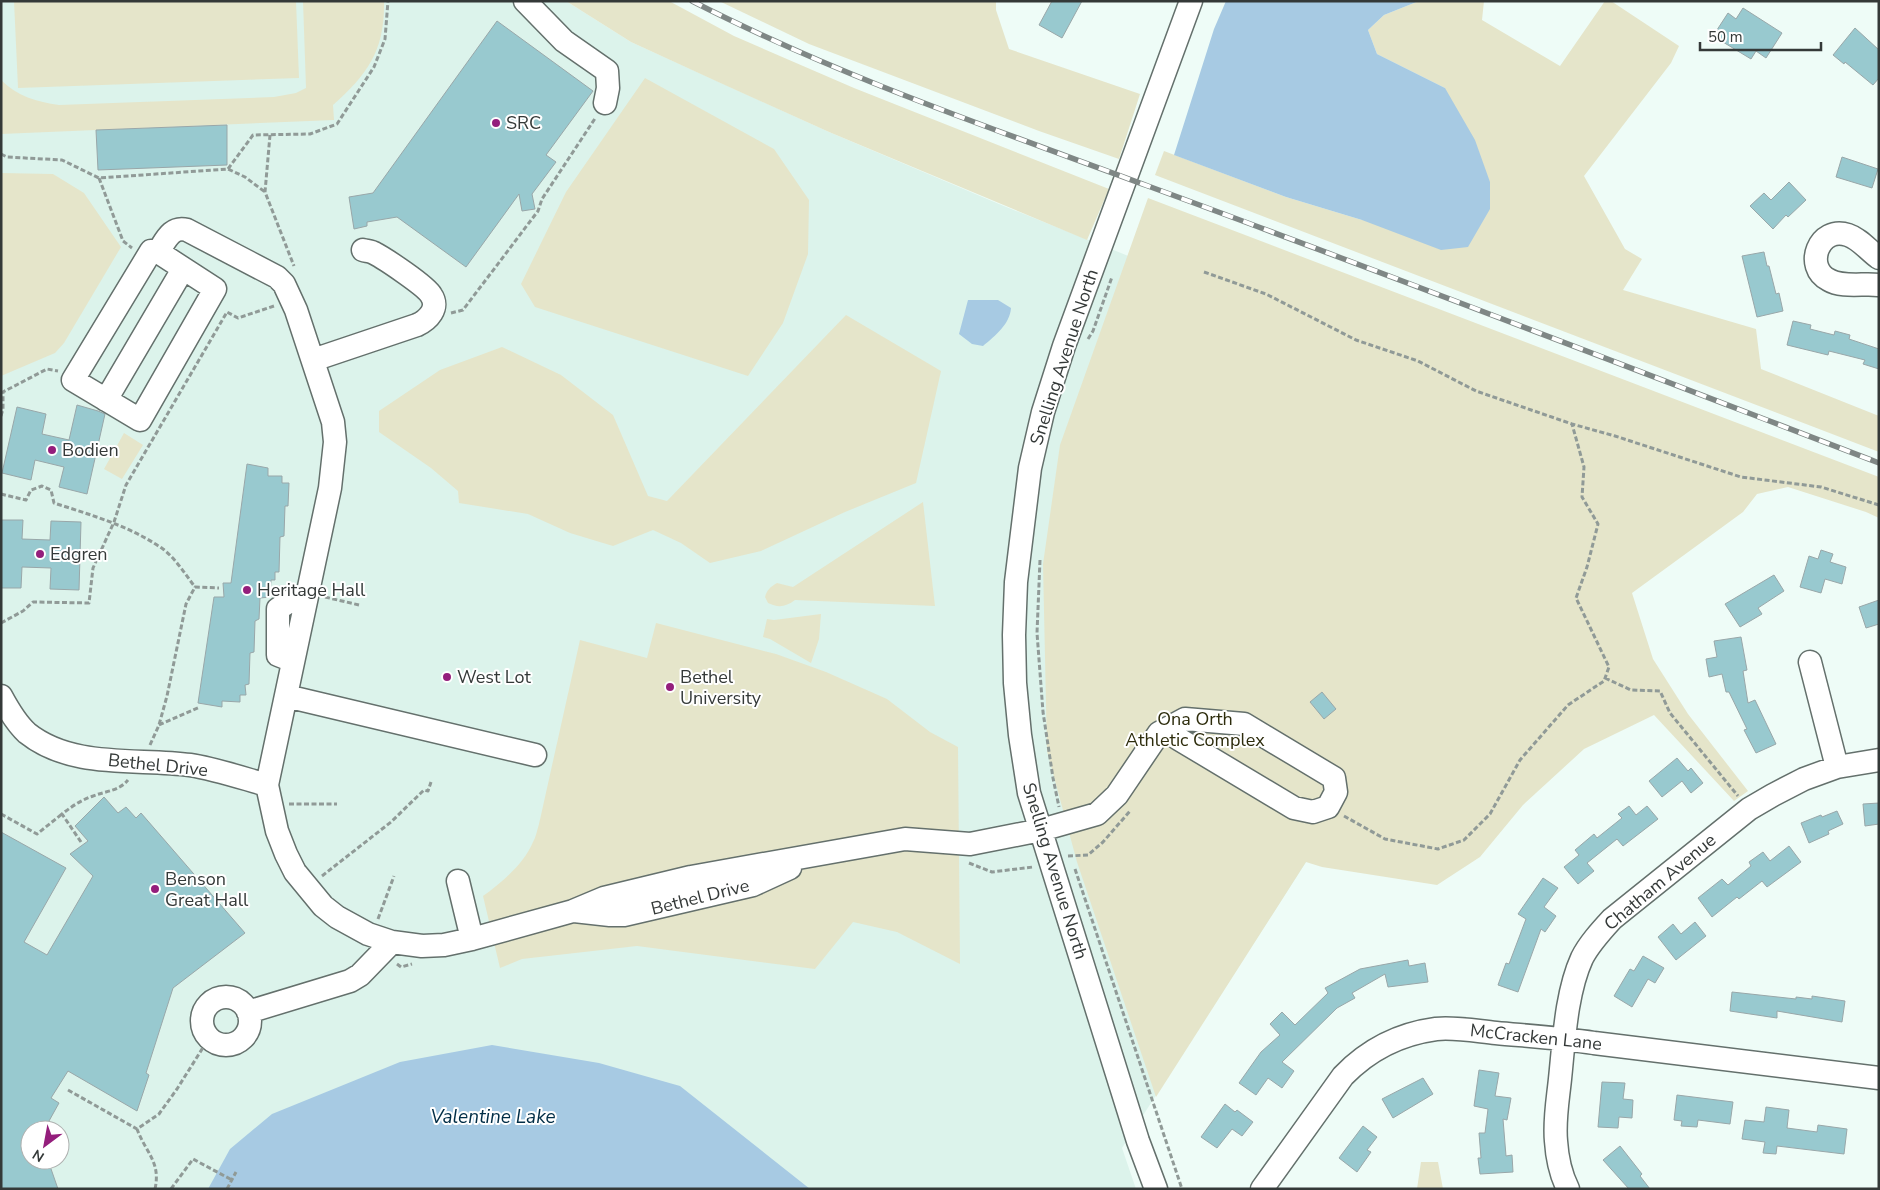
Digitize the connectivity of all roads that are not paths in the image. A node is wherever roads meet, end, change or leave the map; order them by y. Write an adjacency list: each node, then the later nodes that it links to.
1 (525, 1): 3 (street)
2 (1191, 1): 19 (street, Snelling Avenue North)
3 (605, 103)
4 (363, 250): 9 (street)
5 (152, 256): 7 (street); 9 (street); 10 (street)
6 (1879, 258): 8 (street)
7 (183, 269): 10 (street); 10 (street)
8 (1879, 285)
9 (313, 360): 13 (street)
10 (106, 400)
11 (1810, 662): 17 (street)
12 (1, 696): 18 (street, Bethel Drive)
13 (286, 696): 15 (street); 18 (street)
14 (1166, 730): 14 (street, Bethel Drive); 19 (street, Bethel Drive)
15 (535, 755)
16 (1879, 760): 17 (street, Chatham Avenue)
17 (1837, 767): 24 (street, Chatham Avenue)
18 (267, 785): 22 (street, Bethel Drive)
19 (1041, 830): 21 (street, Bethel Drive); 26 (street, Snelling Avenue North)
20 (458, 881): 21 (street)
21 (472, 939): 22 (street, Bethel Drive)
22 (385, 948): 23 (street)
23 (248, 1012): 23 (street)
24 (1564, 1039): 25 (street, McCracken Lane); 27 (street, McCracken Lane); 28 (street, Chatham Avenue)
25 (1879, 1078)
26 (1156, 1189)
27 (1262, 1189)
28 (1568, 1189)

